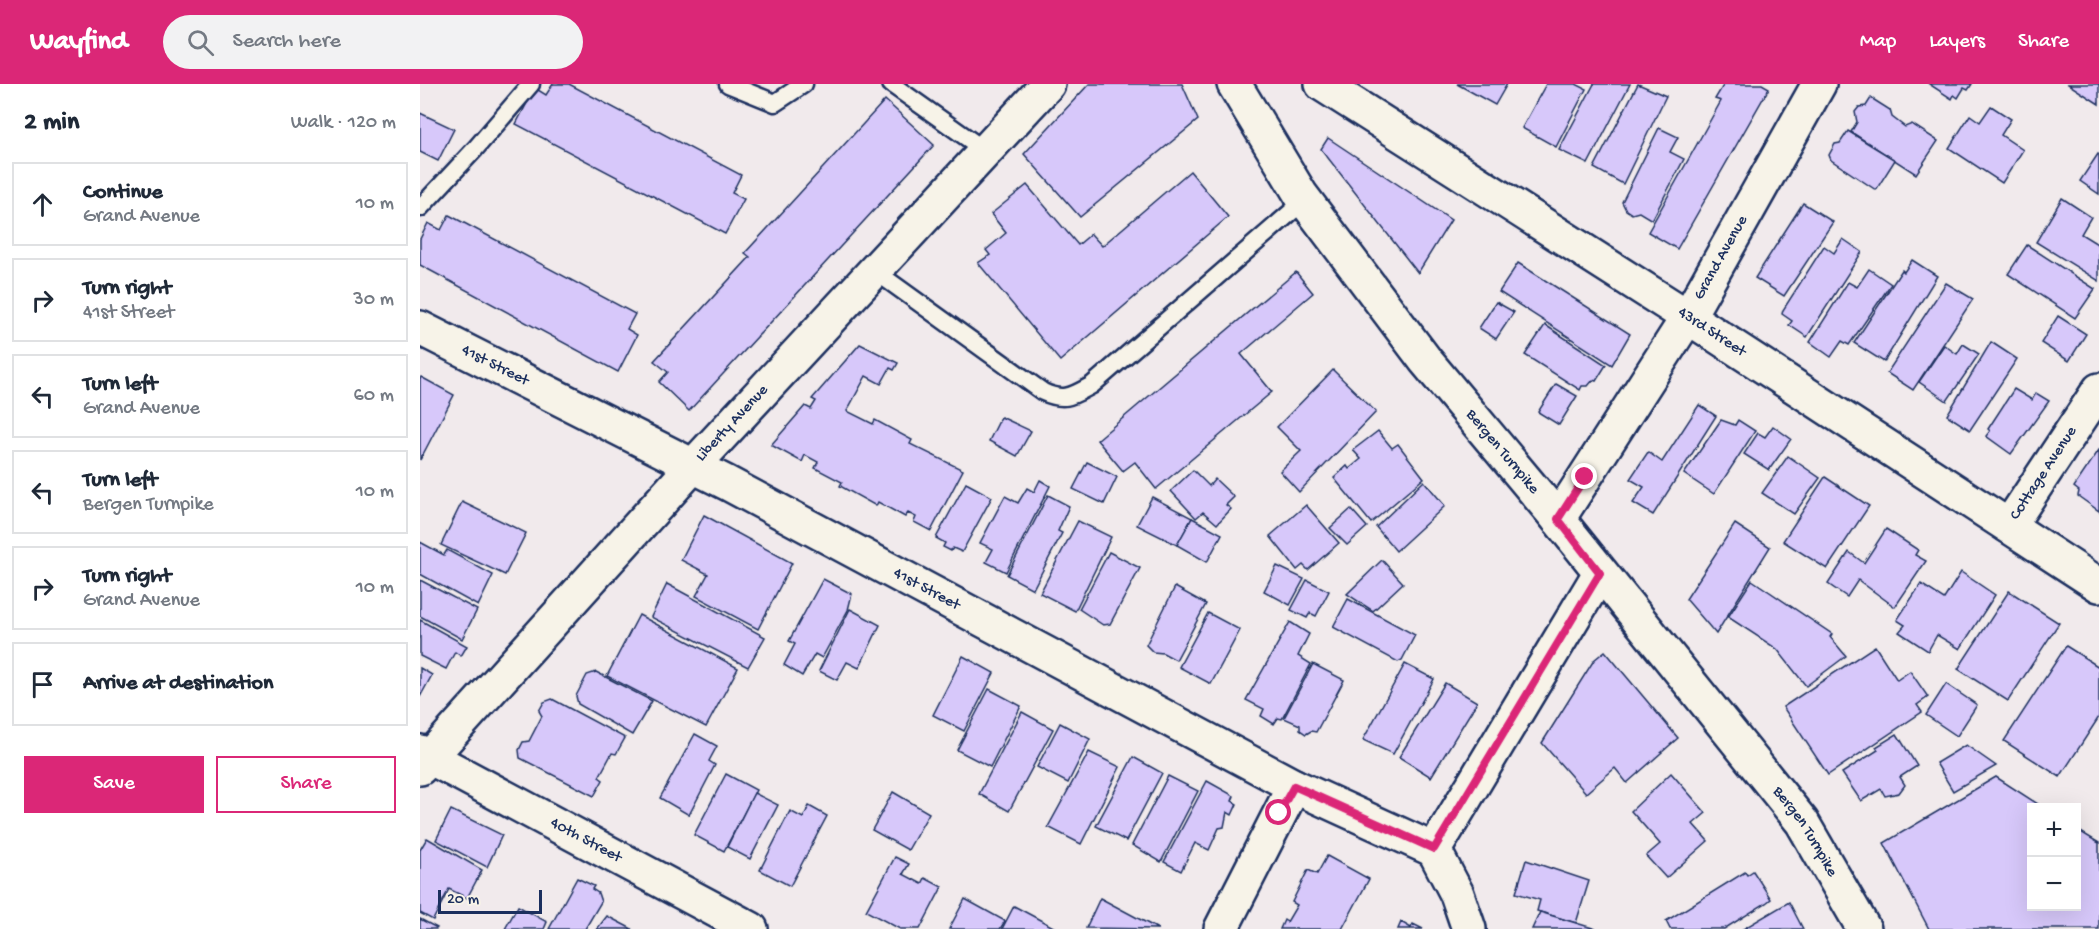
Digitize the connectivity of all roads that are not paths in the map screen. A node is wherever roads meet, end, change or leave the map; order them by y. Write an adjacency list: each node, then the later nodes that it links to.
1 (531, 84): 11 (lane)
2 (728, 84): 3 (lane)
3 (804, 84)
4 (891, 84): 9 (lane)
5 (1048, 84): 9 (street, Liberty Avenue)
6 (1234, 84): 10 (street, Bergen Turnpike)
7 (1322, 84): 13 (street, 43rd Street)
8 (1819, 84): 13 (street, Grand Avenue)
9 (987, 152): 12 (street, Liberty Avenue)
10 (1305, 200): 12 (lane); 17 (street, Bergen Turnpike)
11 (420, 208)
12 (875, 271): 16 (street, Liberty Avenue)
13 (1688, 317): 17 (street, Grand Avenue); 18 (street, 43rd Street)
14 (420, 328): 16 (street, 41st Street)
15 (2099, 390): 18 (street, Cottage Avenue)
16 (693, 466): 21 (street, Liberty Avenue); 22 (street, 41st Street)
17 (1558, 519): 19 (street, Bergen Turnpike)
18 (2009, 526): 20 (street, 43rd Street)
19 (1600, 573): 23 (street); 27 (street, Bergen Turnpike)
20 (2099, 585)
21 (423, 759): 24 (street, 40th Street)
22 (1294, 786): 23 (street, 41st Street); 25 (street)
23 (1434, 849): 26 (street)
24 (751, 929)
25 (1221, 929)
26 (1469, 929)
27 (1864, 929)

